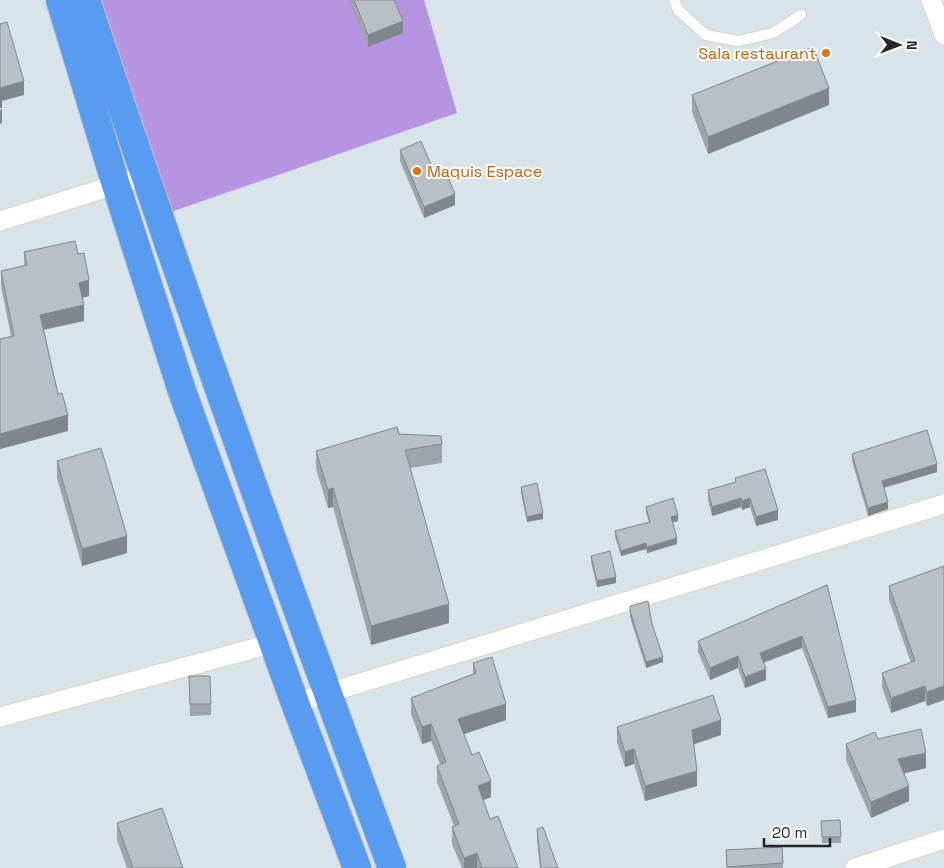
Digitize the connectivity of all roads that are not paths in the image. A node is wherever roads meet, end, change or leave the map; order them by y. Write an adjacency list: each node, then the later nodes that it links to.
1 (60, 0): 8 (main road)
2 (86, 0): 7 (main road)
3 (674, 0): 5 (lane)
4 (931, 0): 6 (street)
5 (801, 15)
6 (944, 35)
7 (144, 176): 8 (street); 12 (main road)
8 (116, 185): 9 (street); 11 (main road)
9 (0, 221)
10 (944, 504): 12 (street)
11 (274, 643): 13 (main road); 14 (street)
12 (327, 693): 13 (street); 18 (main road)
13 (295, 703): 17 (main road)
14 (0, 717)
15 (944, 839): 16 (street)
16 (902, 861): 19 (street)
17 (357, 868)
18 (392, 868)
19 (855, 868)

